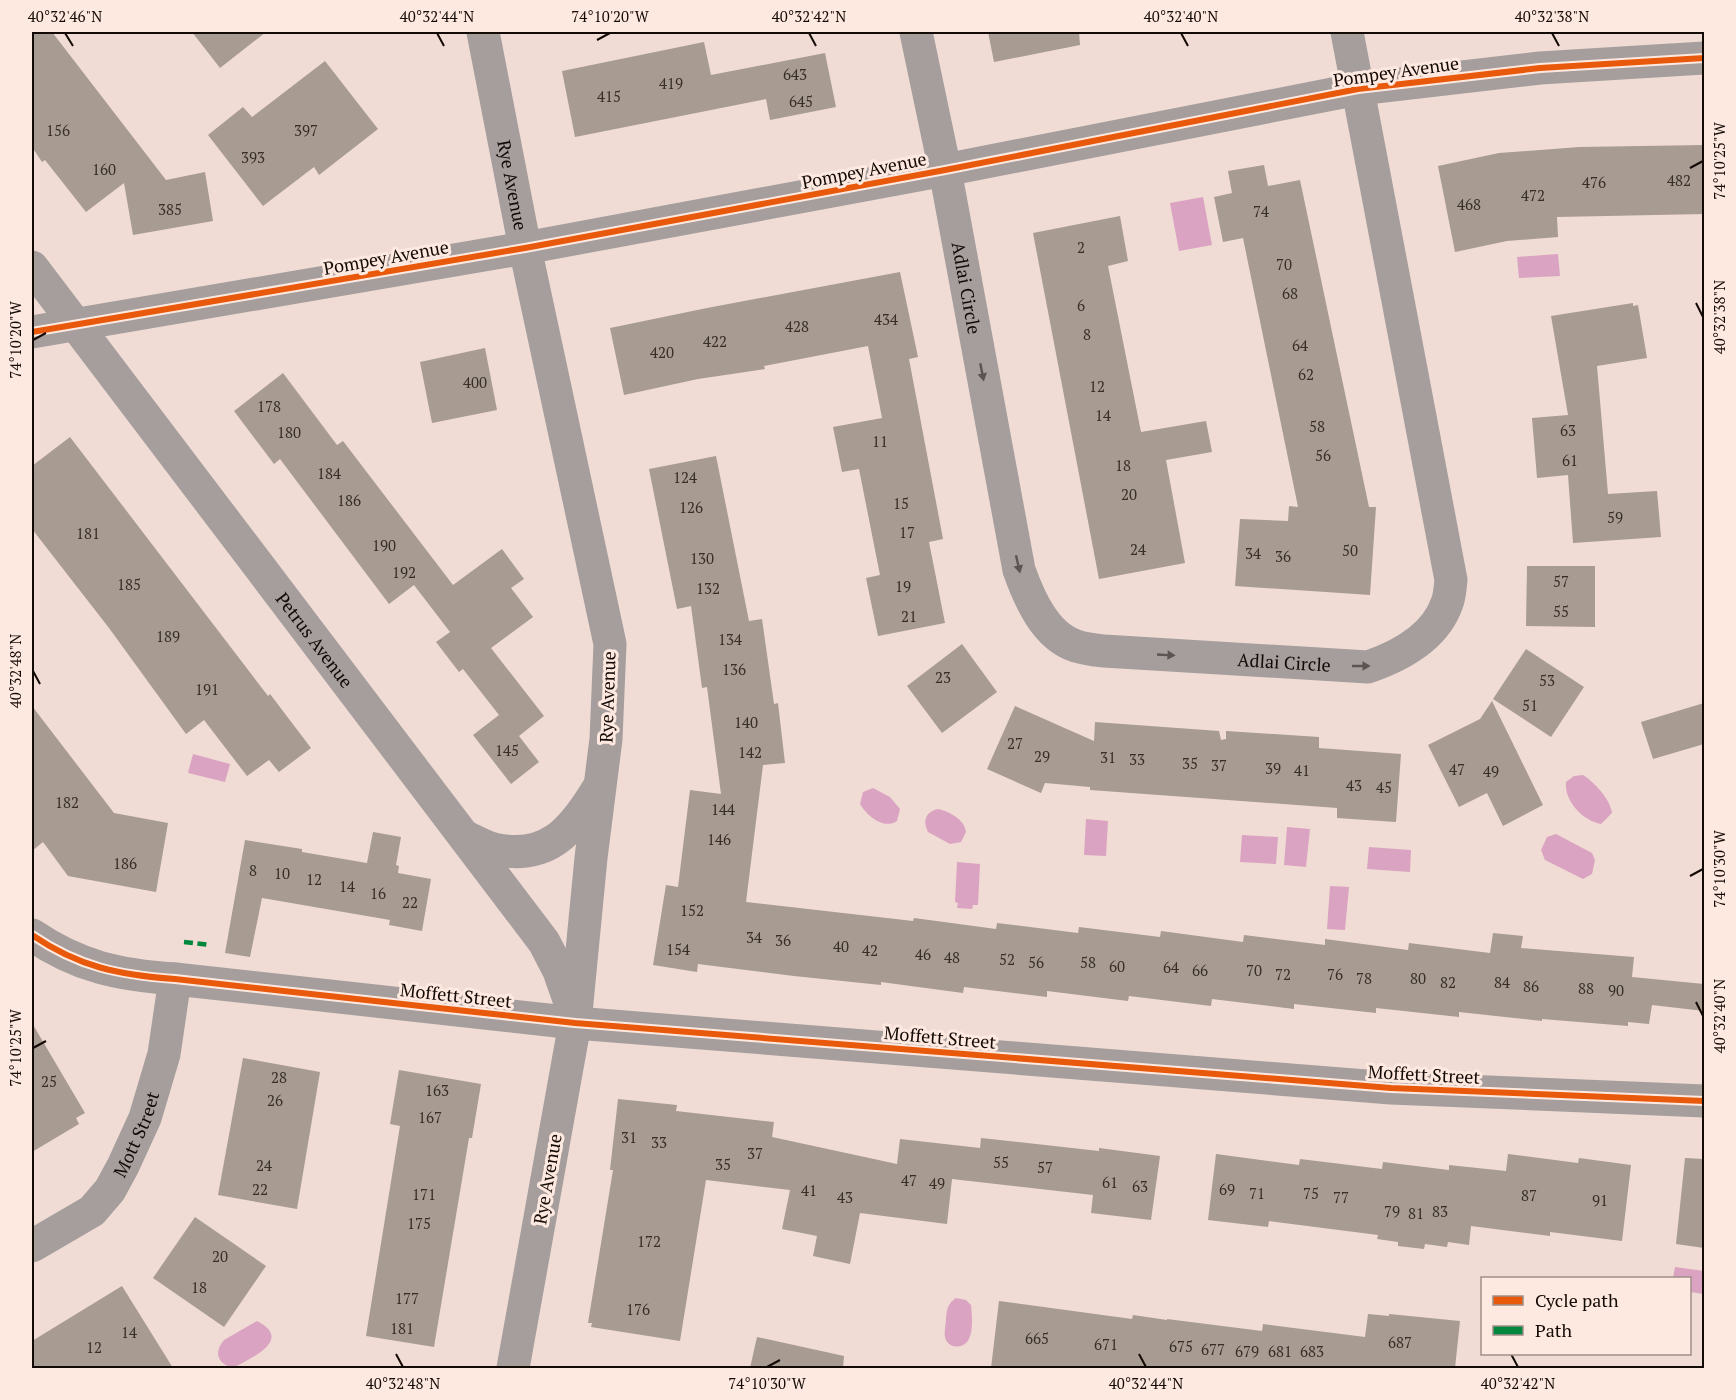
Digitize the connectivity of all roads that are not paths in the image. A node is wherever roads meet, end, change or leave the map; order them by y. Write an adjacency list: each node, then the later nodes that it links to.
1 (483, 32): 7 (street, Rye Avenue)
2 (916, 32): 6 (street, Adlai Circle)
3 (1347, 32): 5 (street, Adlai Circle)
4 (1704, 58): 5 (street, Pompey Avenue)
5 (1358, 89): 6 (street, Pompey Avenue); 6 (street, Adlai Circle, one-way to 5)
6 (945, 170): 7 (street, Pompey Avenue)
7 (525, 248): 9 (street, Pompey Avenue); 11 (street, Rye Avenue)
8 (32, 267): 9 (street, Petrus Avenue)
9 (76, 325): 10 (street, Pompey Avenue); 12 (street, Petrus Avenue)
10 (32, 332)
11 (600, 785): 12 (street); 15 (street, Rye Avenue)
12 (464, 836): 15 (street, Petrus Avenue)
13 (32, 935): 14 (street, Moffett Street)
14 (175, 979): 15 (street, Moffett Street); 17 (street, Mott Street)
15 (575, 1023): 16 (street, Moffett Street); 18 (street, Rye Avenue)
16 (1704, 1101)
17 (32, 1246)
18 (513, 1368)

